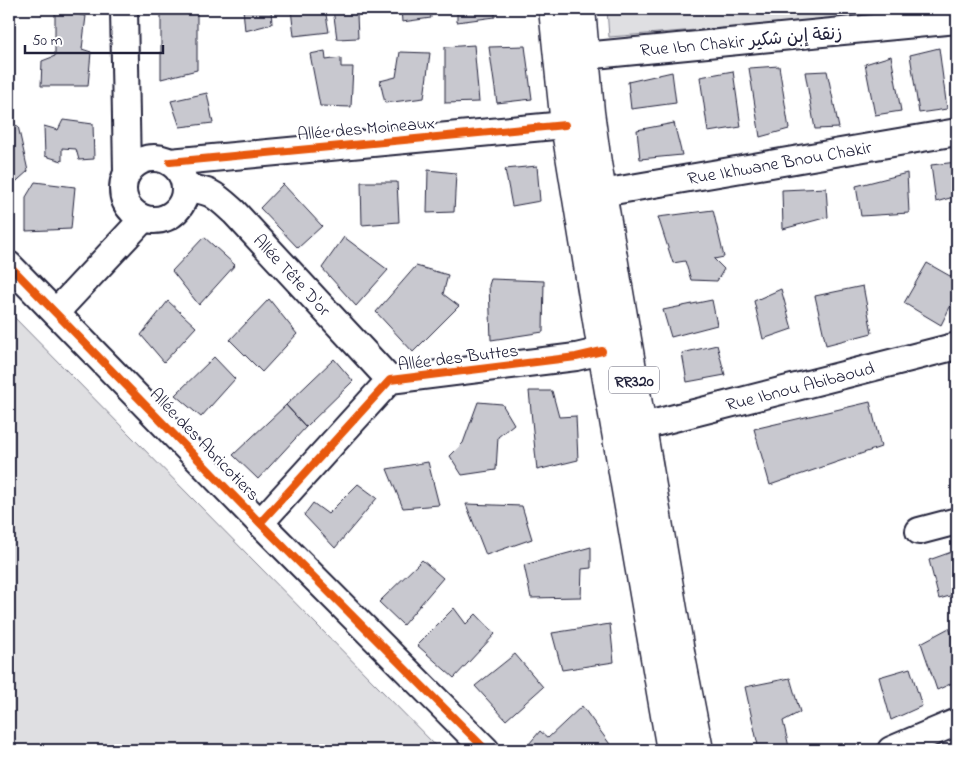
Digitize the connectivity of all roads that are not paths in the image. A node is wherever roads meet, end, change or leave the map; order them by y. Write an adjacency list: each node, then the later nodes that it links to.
1 (124, 9): 9 (street)
2 (553, 9): 6 (main road, RR320)
3 (581, 9): 5 (main road, RR320)
4 (957, 20): 5 (street, Rue Ibn Chakir زنقة إبن شكير)
5 (584, 56): 11 (main road, RR320)
6 (565, 125): 8 (street, Allée des Moineaux); 16 (main road, RR320)
7 (957, 132): 11 (street, Rue Ikhwane Bnou Chakir)
8 (170, 162): 9 (street); 10 (street)
9 (127, 172): 12 (street)
10 (185, 188): 12 (street); 17 (street, Allée Tête D'or)
11 (602, 192): 18 (main road, RR320)
12 (142, 219): 14 (street)
13 (9, 265): 14 (street, Allée des Abricotiers)
14 (56, 312): 20 (street, Allée des Abricotiers)
15 (957, 346): 18 (street, Rue Ibnou Abibaoud)
16 (602, 351): 17 (street, Allée des Buttes); 24 (main road, RR320)
17 (390, 380): 20 (street, Allée des Buttes)
18 (642, 426): 25 (main road, RR320)
19 (957, 521): 21 (street)
20 (260, 523): 23 (street, Allée des Abricotiers)
21 (919, 531)
22 (957, 722): 26 (street)
23 (486, 750)
24 (671, 750)
25 (699, 750)
26 (890, 750)

